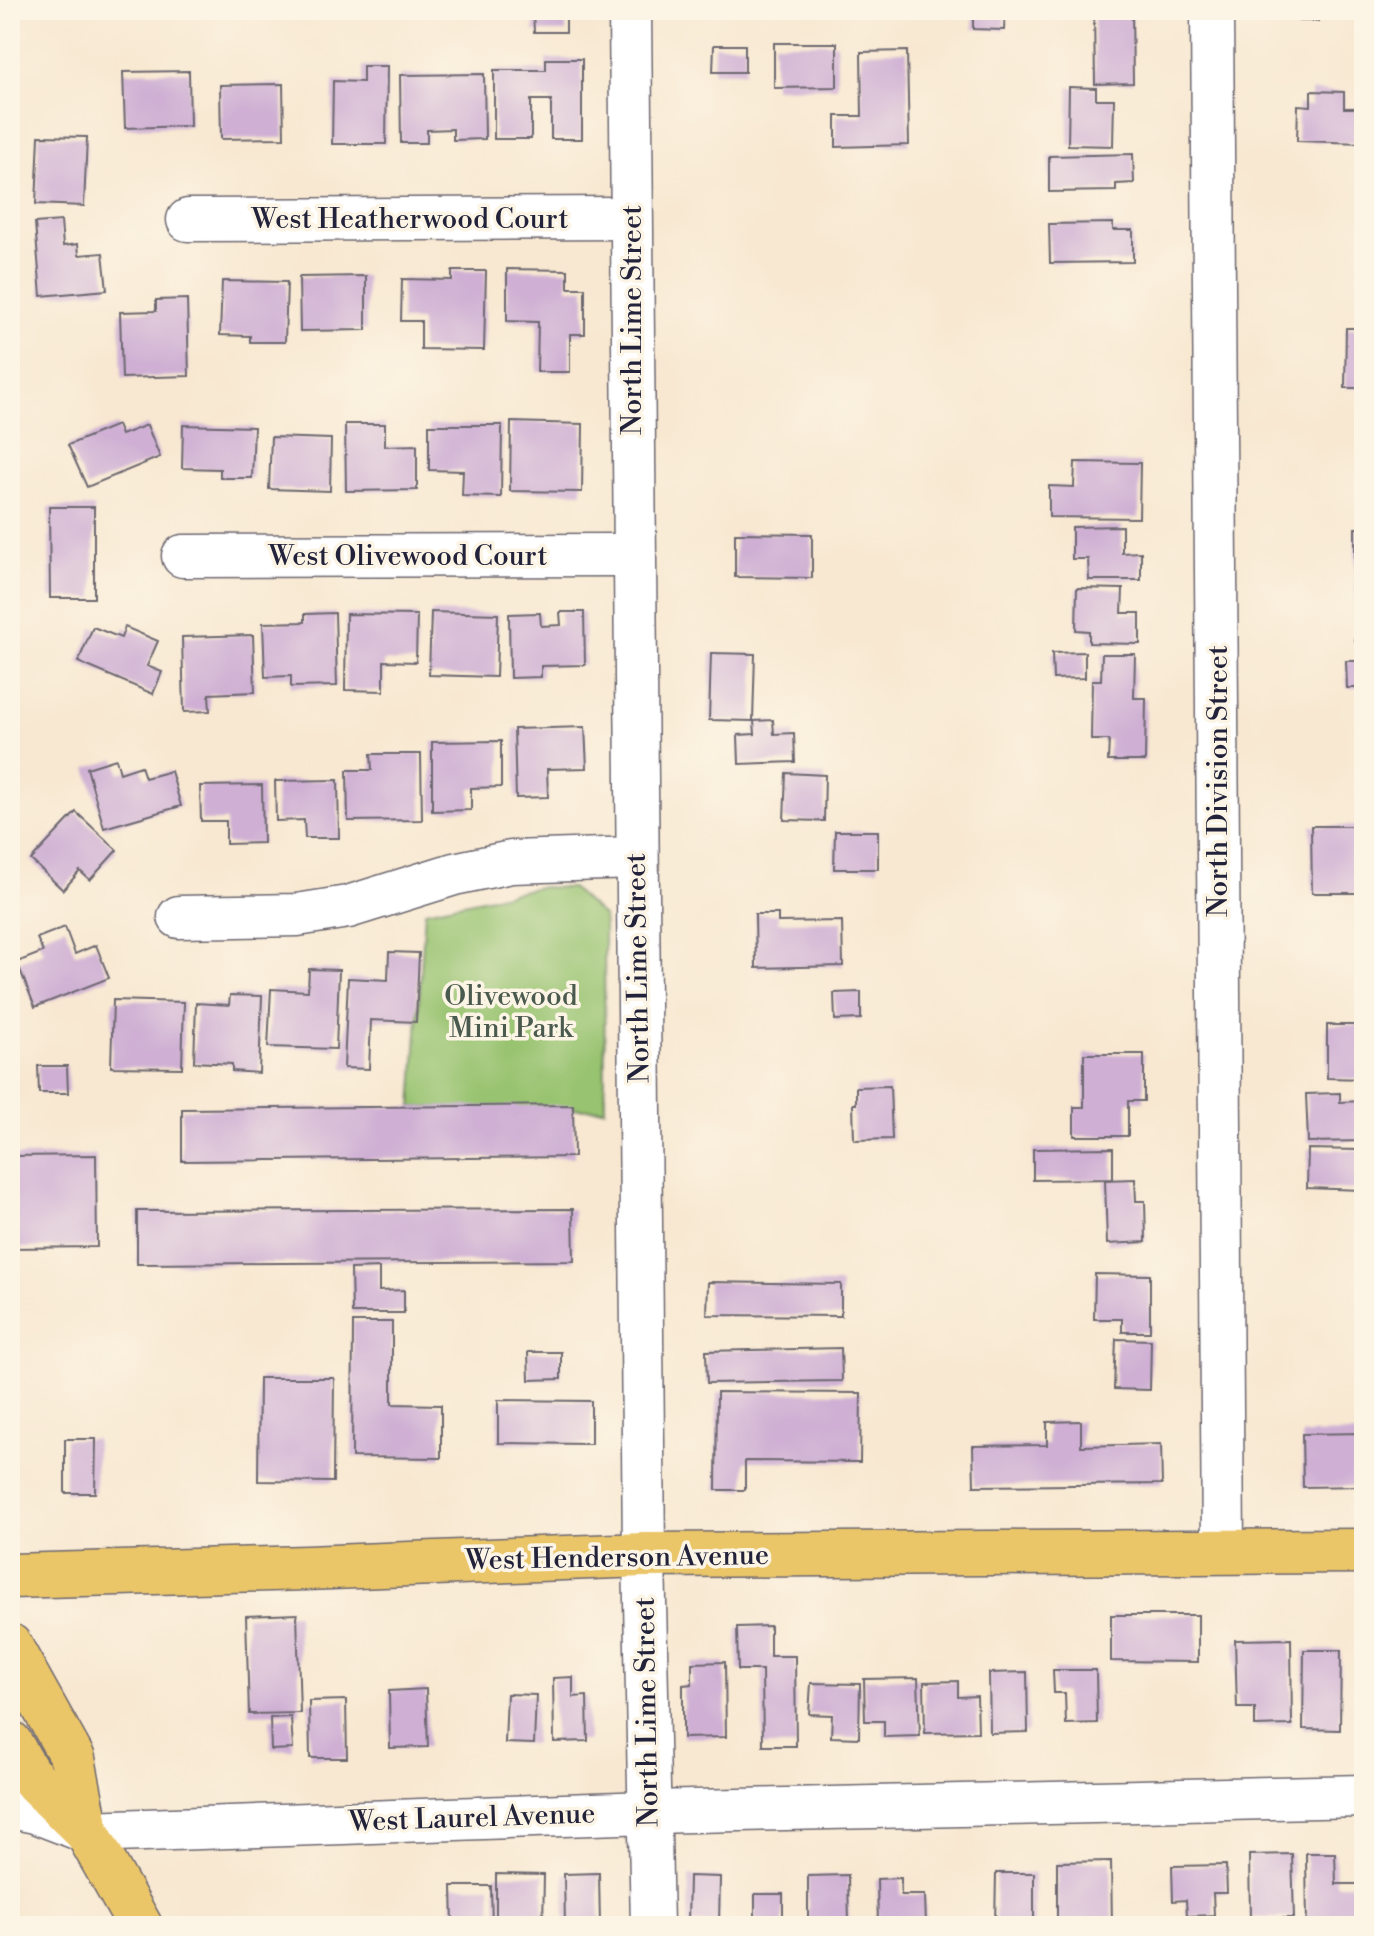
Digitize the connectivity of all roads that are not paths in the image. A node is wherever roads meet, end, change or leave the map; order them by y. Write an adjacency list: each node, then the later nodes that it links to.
1 (630, 10): 3 (street, North Lime Street)
2 (1212, 10): 10 (street, North Division Street)
3 (631, 218): 4 (street, West Heatherwood Court); 5 (street, North Lime Street)
4 (188, 220)
5 (633, 555): 6 (street, West Olivewood Court); 7 (street, North Lime Street)
6 (183, 556)
7 (636, 858): 8 (street); 11 (street, North Lime Street)
8 (179, 917)
9 (1364, 1551): 10 (main road, West Henderson Avenue)
10 (1223, 1552): 11 (main road, West Henderson Avenue)
11 (644, 1555): 12 (main road, West Henderson Avenue); 17 (street, North Lime Street)
12 (10, 1576)
13 (10, 1646): 18 (main road)
14 (10, 1743): 18 (main road)
15 (1364, 1796): 17 (street, West Laurel Avenue)
16 (10, 1807): 18 (street, West Laurel Avenue)
17 (649, 1812): 18 (street, West Laurel Avenue); 20 (street, North Lime Street)
18 (87, 1832): 19 (main road)
19 (140, 1926)
20 (652, 1926)

